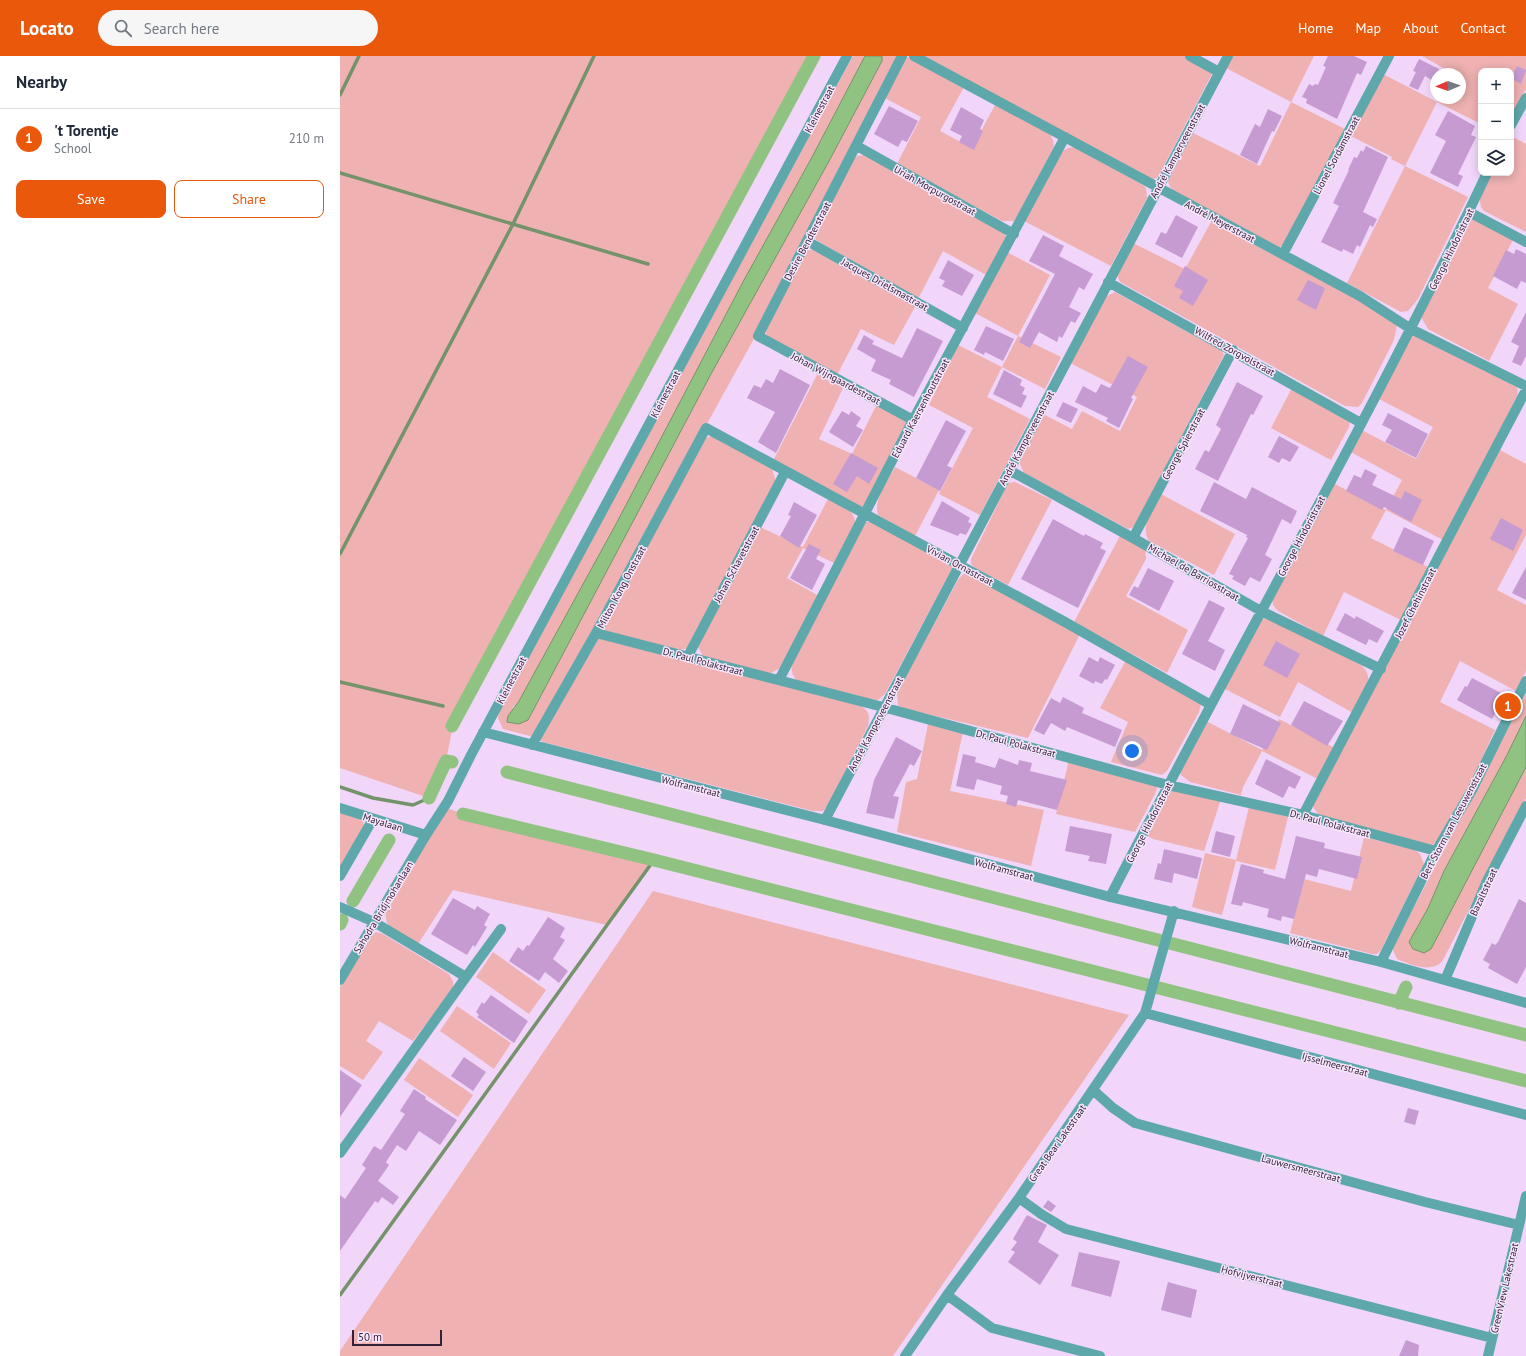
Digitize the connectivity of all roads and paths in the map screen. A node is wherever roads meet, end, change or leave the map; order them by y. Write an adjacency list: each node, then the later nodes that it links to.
1 (847, 56): 42 (street, Kleinestraat)
2 (902, 56): 11 (street, Desire Bendterstraat)
3 (914, 56): 10 (street, André Meyerstraat)
4 (1190, 56): 7 (street)
5 (1228, 56): 7 (street, André Kamperveenstraat)
6 (1388, 56): 18 (street, Lionel Sordamstraat)
7 (1220, 72): 13 (street, André Kamperveenstraat)
8 (1526, 98): 9 (street)
9 (1514, 120)
10 (1065, 136): 13 (street, André Meyerstraat); 15 (street, Eduard Kaersenhoutstraat)
11 (857, 146): 15 (street, Uriah Morpurgostraat); 16 (street, Desire Bendterstraat)
12 (1486, 176): 14 (street, George Hindoristraat)
13 (1157, 188): 18 (street, André Meyerstraat); 19 (street, André Kamperveenstraat)
14 (1469, 212): 17 (street); 21 (street, George Hindoristraat)
15 (1014, 234): 20 (street, Eduard Kaersenhoutstraat)
16 (807, 241): 20 (street, Jacques Drielsmastraat); 22 (street, Desire Bendterstraat)
17 (1526, 242)
18 (1283, 254): 21 (street, André Meyerstraat)
19 (1108, 282): 23 (street, Wilfred Zorgvolstraat); 29 (street, André Kamperveenstraat)
20 (962, 328): 26 (street, Eduard Kaersenhoutstraat)
21 (1411, 329): 24 (street, André Meyerstraat); 27 (street, George Hindoristraat)
22 (758, 336): 26 (street, Johan Wijngaardestraat)
23 (1233, 350): 27 (street, Wilfred Zorgvolstraat); 32 (street, George Spierstraat)
24 (1526, 386)
25 (1526, 390): 37 (street, Jozef Chehinstraat)
26 (913, 420): 31 (street, Eduard Kaersenhoutstraat)
27 (1361, 422): 34 (street, George Hindoristraat)
28 (706, 428): 30 (street, Vivian Ornastraat); 35 (street, Milton Kong Onstraat)
29 (1009, 470): 32 (street, Michael de Barriosstraat); 33 (street, André Kamperveenstraat)
30 (785, 472): 31 (street, Vivian Ornastraat); 36 (street, Johan Schavetstraat)
31 (866, 514): 33 (street, Vivian Ornastraat); 38 (street, Eduard Kaersenhoutstraat)
32 (1134, 538): 34 (street, Michael de Barriosstraat)
33 (960, 565): 40 (street, Vivian Ornastraat); 41 (street, André Kamperveenstraat)
34 (1261, 611): 37 (street, Michael de Barriosstraat); 40 (street, George Hindoristraat)
35 (596, 633): 36 (street, Dr. Paul Polakstraat); 43 (street, Milton Kong Onstraat)
36 (688, 656): 38 (street, Dr. Paul Polakstraat)
37 (1381, 670): 47 (street, Jozef Chehinstraat)
38 (779, 680): 41 (street, Dr. Paul Polakstraat)
39 (1526, 681): 51 (street, Bert Storm van Leeuwenstraat)
40 (1211, 705): 44 (street, George Hindoristraat)
41 (883, 707): 44 (street, Dr. Paul Polakstraat); 49 (street, André Kamperveenstraat)
42 (483, 732): 43 (street, Wolframstraat); 50 (street, Kleinestraat)
43 (532, 745): 49 (street, Wolframstraat)
44 (1168, 785): 47 (street, Dr. Paul Polakstraat); 53 (street, George Hindoristraat)
45 (1526, 806): 61 (street, Bazaltstraat)
46 (340, 808): 48 (street, Mayalaan)
47 (1303, 815): 51 (street, Dr. Paul Polakstraat)
48 (373, 819): 50 (street, Mayalaan); 52 (street)
49 (825, 820): 53 (street, Wolframstraat)
50 (426, 835): 56 (street, Sahodra Bridjmohanlaan)
51 (1436, 851): 58 (street, Bert Storm van Leeuwenstraat)
52 (340, 876)
53 (1110, 897): 55 (street, Wolframstraat)
54 (340, 908): 56 (street)
55 (1172, 916): 58 (street, Wolframstraat); 63 (street, Great Bear Lakestraat)
56 (374, 922): 59 (street); 60 (street, Sahodra Bridjmohanlaan)
57 (501, 929): 59 (street)
58 (1381, 962): 61 (street, Wolframstraat)
59 (466, 977): 66 (street)
60 (340, 980)
61 (1445, 980): 62 (street, Wolframstraat)
62 (1526, 1003)
63 (1145, 1012): 64 (street, Great Bear Lakestraat); 65 (street, Ijsselmeerstraat)
64 (1094, 1090): 68 (street, Great Bear Lakestraat); 69 (street, Lauwersmeerstraat)
65 (1526, 1115)
66 (340, 1153)
67 (1526, 1196): 69 (street, GreenView Lakestraat)
68 (1019, 1198): 70 (street, Great Bear Lakestraat); 71 (street, Hofvijverstraat)
69 (1519, 1225): 71 (street, GreenView Lakestraat)
70 (947, 1295): 72 (street, Great Bear Lakestraat); 73 (street)
71 (1492, 1338): 74 (street, GreenView Lakestraat)
72 (905, 1356)
73 (1100, 1356)
74 (1488, 1356)

